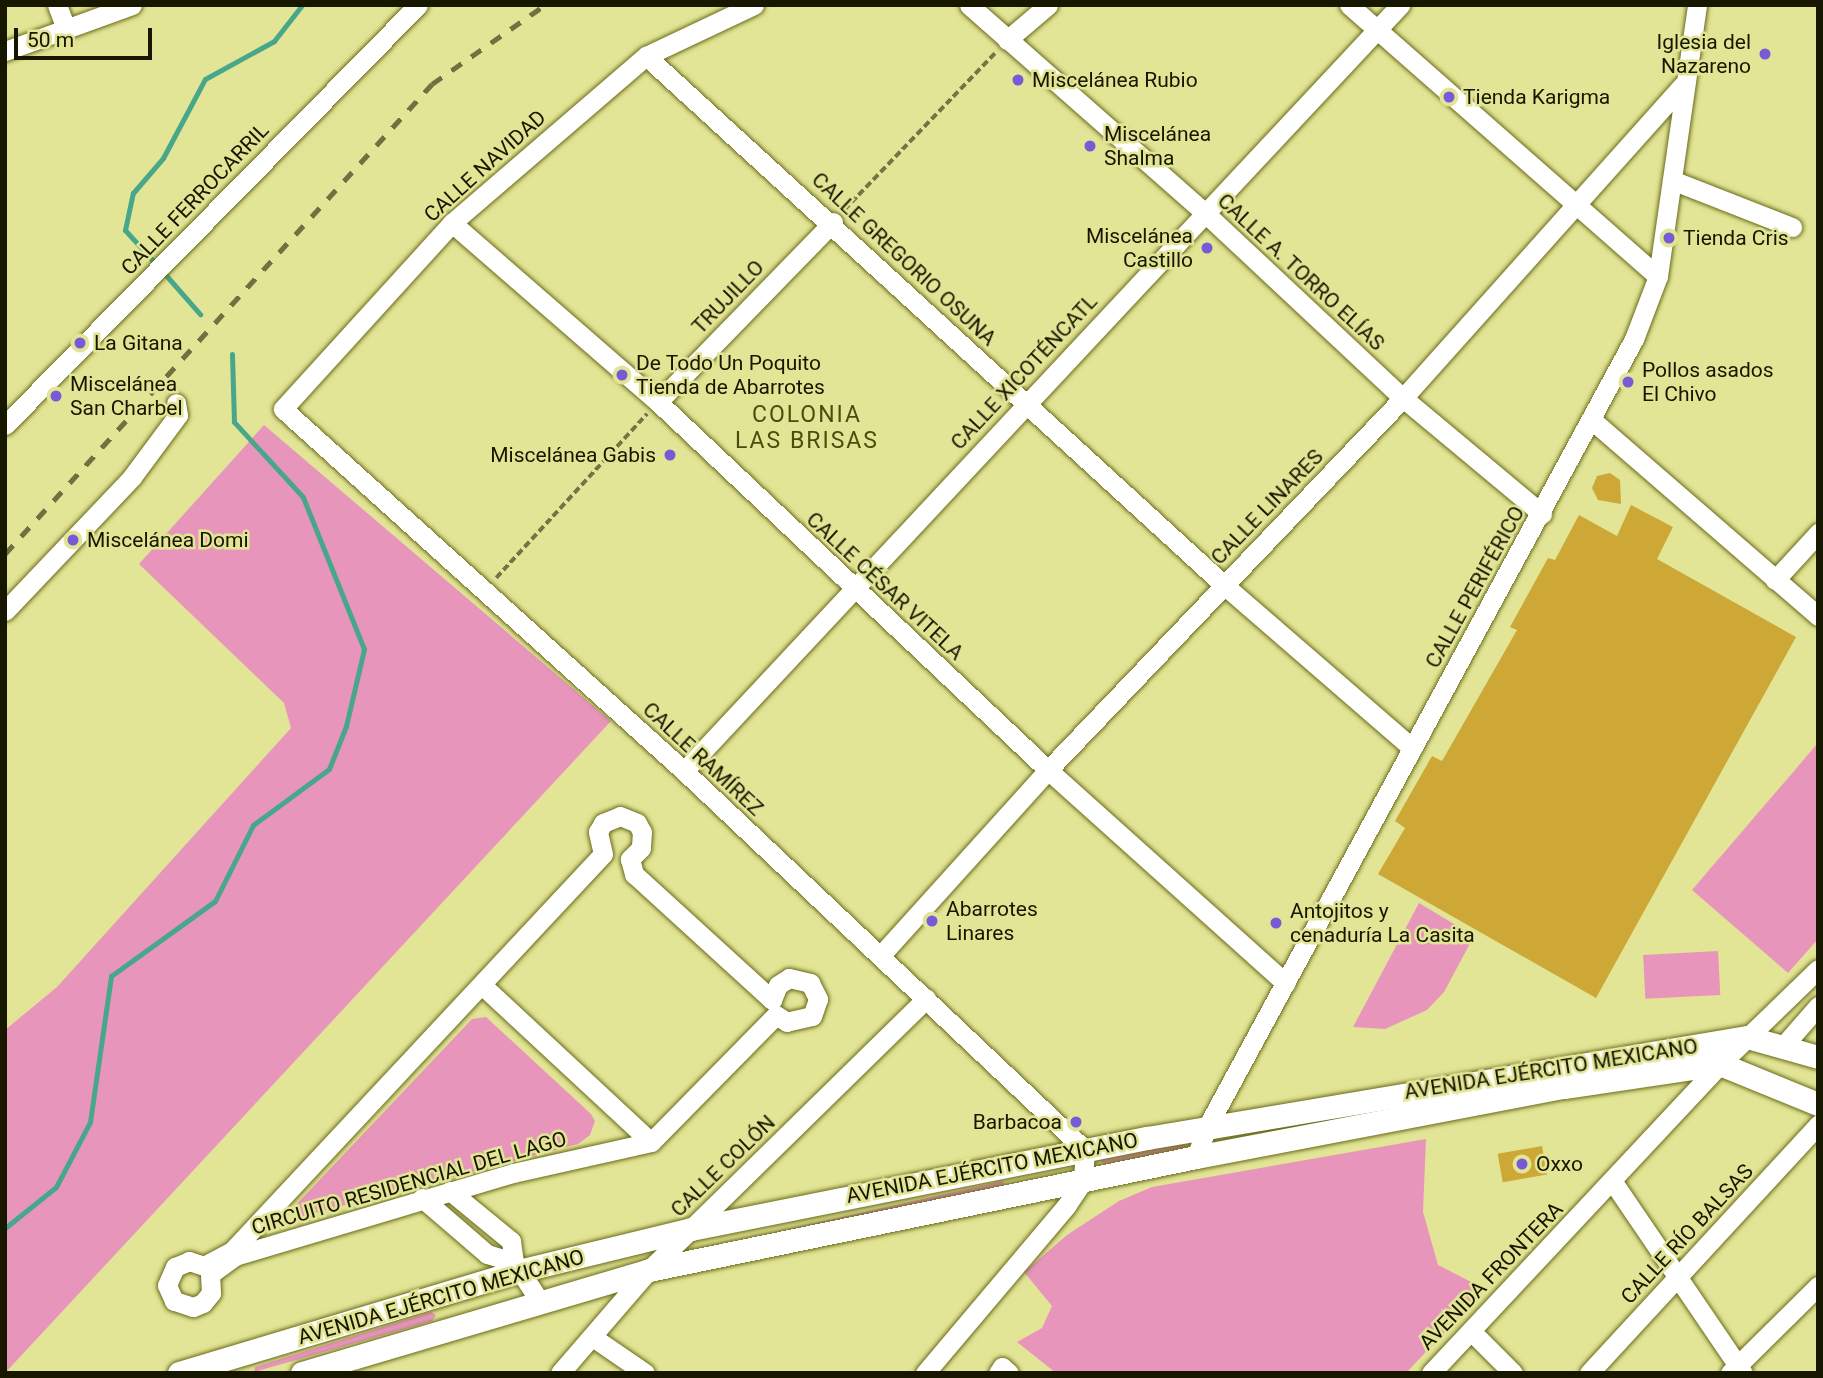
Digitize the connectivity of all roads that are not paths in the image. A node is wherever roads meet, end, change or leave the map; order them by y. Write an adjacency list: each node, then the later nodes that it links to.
1 (57, 5): 10 (street)
2 (132, 5): 10 (street)
3 (754, 5): 14 (street, CALLE NAVIDAD)
4 (969, 5): 12 (street, CALLE A. TORRO ELÍAS)
5 (1048, 5): 12 (street)
6 (1349, 5): 11 (street)
7 (1400, 5): 11 (street, CALLE XICOTÉNCATL)
8 (1697, 5): 15 (street, CALLE PERIFÉRICO)
9 (409, 9): 29 (street, CALLE FERROCARRIL)
10 (66, 29): 13 (street)
11 (1376, 30): 17 (street); 18 (street, CALLE XICOTÉNCATL)
12 (1007, 40): 18 (street, CALLE A. TORRO ELÍAS)
13 (5, 51)
14 (646, 56): 19 (street, CALLE GREGORIO OSUNA); 20 (street, CALLE NAVIDAD)
15 (1682, 86): 16 (street, CALLE PERIFÉRICO); 17 (street, CALLE LINARES)
16 (1672, 180): 21 (street); 22 (street, CALLE PERIFÉRICO)
17 (1576, 207): 22 (street); 23 (street, CALLE LINARES)
18 (1204, 212): 23 (street, CALLE A. TORRO ELÍAS); 26 (street, CALLE XICOTÉNCATL)
19 (833, 222): 24 (street, TRUJILLO); 26 (street, CALLE GREGORIO OSUNA)
20 (452, 223): 24 (street, CALLE CÉSAR VITELA); 27 (street, CALLE NAVIDAD)
21 (1792, 227)
22 (1658, 276): 28 (street, CALLE PERIFÉRICO)
23 (1403, 398): 30 (street, CALLE A. TORRO ELÍAS); 33 (street, CALLE LINARES)
24 (658, 402): 34 (street, CALLE CÉSAR VITELA)
25 (176, 403): 35 (street)
26 (1025, 403): 33 (street, CALLE GREGORIO OSUNA); 34 (street, CALLE XICOTÉNCATL)
27 (284, 409): 39 (street, CALLE RAMÍREZ)
28 (1593, 421): 30 (street, CALLE PERIFÉRICO); 32 (street)
29 (5, 425)
30 (1542, 514): 37 (street, CALLE PERIFÉRICO)
31 (1818, 533): 32 (street)
32 (1774, 580): 36 (street)
33 (1224, 585): 37 (street, CALLE GREGORIO OSUNA); 38 (street, CALLE LINARES)
34 (856, 591): 38 (street, CALLE CÉSAR VITELA); 39 (street, CALLE XICOTÉNCATL)
35 (5, 611)
36 (1818, 617)
37 (1412, 748): 42 (street, CALLE PERIFÉRICO)
38 (1048, 770): 40 (street, CALLE LINARES); 42 (street, CALLE CÉSAR VITELA)
39 (684, 771): 40 (street, CALLE RAMÍREZ)
40 (880, 956): 45 (street, CALLE RAMÍREZ)
41 (1818, 969): 44 (street, AVENIDA FRONTERA)
42 (1285, 983): 53 (street, CALLE PERIFÉRICO)
43 (483, 986): 54 (street); 54 (street, CIRCUITO RESIDENCIAL DEL LAGO); 60 (street, CIRCUITO RESIDENCIAL DEL LAGO)
44 (1810, 988): 47 (street, AVENIDA FRONTERA)
45 (926, 999): 55 (street, CALLE RAMÍREZ); 61 (street, CALLE COLÓN)
46 (1818, 1006): 48 (street)
47 (1747, 1037): 48 (main road, AVENIDA EJÉRCITO MEXICANO); 50 (street, AVENIDA FRONTERA); 53 (main road, AVENIDA EJÉRCITO MEXICANO)
48 (1784, 1045): 49 (main road, AVENIDA EJÉRCITO MEXICANO)
49 (1818, 1057)
50 (1720, 1064): 51 (main road, AVENIDA EJÉRCITO MEXICANO); 56 (main road, AVENIDA EJÉRCITO MEXICANO); 58 (street, AVENIDA FRONTERA)
51 (1818, 1104)
52 (1818, 1125): 64 (street, CALLE RÍO BALSAS)
53 (1207, 1127): 55 (main road, AVENIDA EJÉRCITO MEXICANO); 56 (street, CALLE PERIFÉRICO)
54 (651, 1142): 59 (street, CIRCUITO RESIDENCIAL DEL LAGO)
55 (1085, 1150): 57 (street); 61 (main road, AVENIDA EJÉRCITO MEXICANO)
56 (1196, 1157): 57 (main road, AVENIDA EJÉRCITO MEXICANO)
57 (1083, 1181): 63 (main road, AVENIDA EJÉRCITO MEXICANO); 74 (street)
58 (1613, 1182): 64 (street); 67 (street, AVENIDA FRONTERA)
59 (450, 1191): 60 (street, CIRCUITO RESIDENCIAL DEL LAGO); 62 (street)
60 (422, 1198): 62 (street)
61 (691, 1229): 62 (main road, AVENIDA EJÉRCITO MEXICANO); 63 (street, CALLE COLÓN)
62 (517, 1266): 66 (street); 70 (main road, AVENIDA EJÉRCITO MEXICANO)
63 (649, 1270): 66 (main road, AVENIDA EJÉRCITO MEXICANO); 68 (street, CALLE COLÓN)
64 (1678, 1279): 69 (street); 79 (street, CALLE RÍO BALSAS)
65 (1818, 1286): 69 (street)
66 (539, 1300): 71 (main road, AVENIDA EJÉRCITO MEXICANO)
67 (1471, 1331): 77 (street, AVENIDA FRONTERA); 78 (street)
68 (594, 1338): 72 (street, CALLE COLÓN); 73 (street)
69 (1737, 1370)
70 (179, 1373)
71 (302, 1373)
72 (560, 1373)
73 (645, 1373)
74 (925, 1373)
75 (998, 1373): 76 (street)
76 (1009, 1373)
77 (1431, 1373)
78 (1513, 1373)
79 (1589, 1373)

